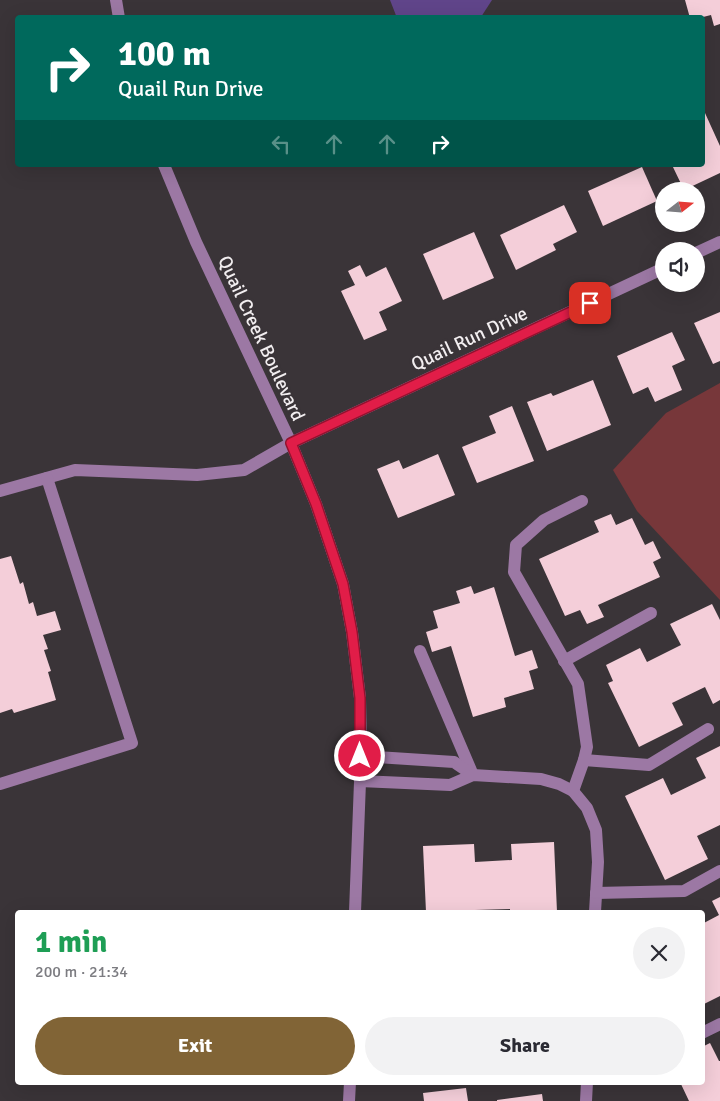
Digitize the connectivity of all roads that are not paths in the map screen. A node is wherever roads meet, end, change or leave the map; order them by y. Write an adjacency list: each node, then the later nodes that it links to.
1 (116, 0): 2 (street)
2 (119, 15)
3 (165, 167): 7 (street, Quail Creek Boulevard)
4 (720, 242): 5 (street)
5 (705, 249)
6 (655, 272): 7 (street, Quail Run Drive)
7 (291, 443): 8 (street, Quail Run Drive); 15 (street, Quail Creek Boulevard)
8 (47, 478): 9 (street, Quail Run Drive); 19 (street)
9 (0, 491)
10 (582, 501): 13 (street)
11 (651, 613): 13 (street)
12 (420, 651): 17 (street)
13 (564, 661): 16 (street)
14 (708, 729): 16 (street)
15 (360, 756): 17 (street); 18 (street, Quail Creek Boulevard)
16 (584, 760): 20 (street)
17 (473, 775): 18 (street); 20 (street)
18 (360, 781): 23 (street, Quail Creek Boulevard)
19 (0, 784)
20 (573, 791): 22 (street)
21 (720, 871): 22 (street)
22 (596, 892): 24 (street)
23 (355, 910)
24 (595, 910)
25 (720, 1024): 26 (street)
26 (705, 1032)
27 (350, 1085): 29 (street)
28 (587, 1085): 30 (street)
29 (349, 1101)
30 (586, 1101)

